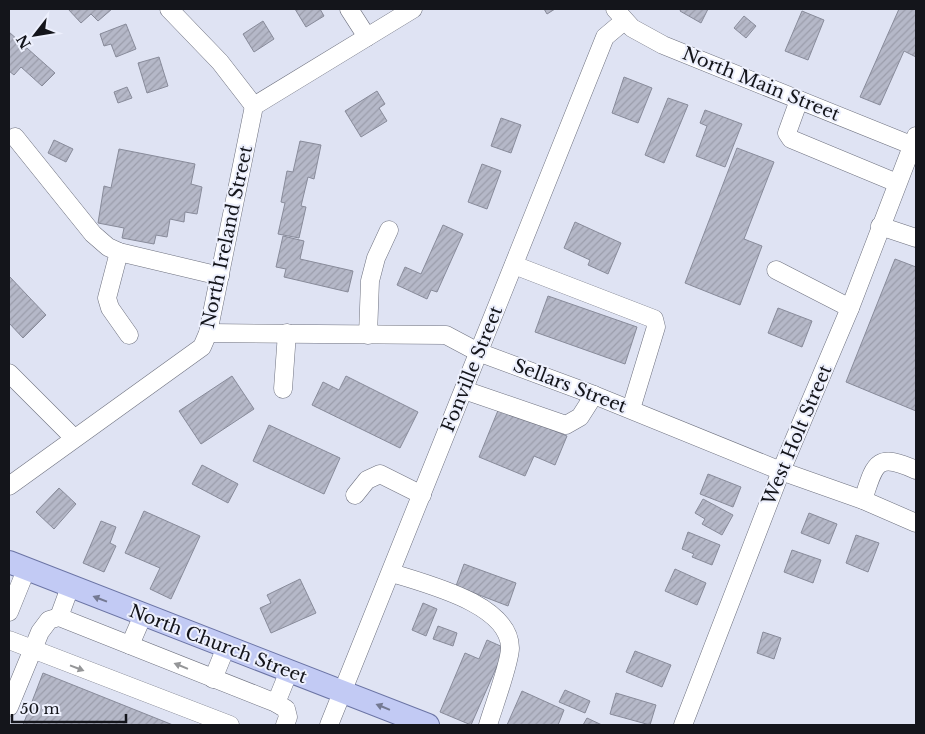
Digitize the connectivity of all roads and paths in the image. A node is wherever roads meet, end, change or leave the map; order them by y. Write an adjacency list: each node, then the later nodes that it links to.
1 (169, 9): 7 (street)
2 (349, 9): 5 (street)
3 (413, 9): 5 (street)
4 (619, 15): 6 (street, North Main Street); 15 (street, Fonville Street)
5 (367, 37): 7 (street)
6 (799, 100): 9 (street, North Main Street); 10 (street)
7 (254, 106): 17 (street, North Ireland Street)
8 (16, 137): 14 (street)
9 (915, 142): 10 (street, West Holt Street)
10 (897, 183): 11 (street, West Holt Street)
11 (880, 226): 13 (street); 18 (street, West Holt Street)
12 (389, 230): 21 (street)
13 (916, 238)
14 (119, 252): 17 (street); 22 (street)
15 (514, 265): 23 (street, Fonville Street); 28 (street)
16 (776, 270): 18 (street)
17 (220, 276): 19 (street, North Ireland Street)
18 (850, 308): 31 (street, West Holt Street)
19 (208, 333): 20 (street, Sellars Street); 29 (street, North Ireland Street)
20 (287, 333): 21 (street, Sellars Street); 25 (street)
21 (368, 334): 23 (street, Sellars Street)
22 (129, 335)
23 (478, 352): 26 (street, Fonville Street); 27 (street, Sellars Street)
24 (9, 373): 29 (street)
25 (283, 389)
26 (464, 390): 27 (street); 33 (street, Fonville Street)
27 (594, 395): 28 (street, Sellars Street)
28 (631, 409): 31 (street, Sellars Street)
29 (74, 438): 32 (street, North Ireland Street)
30 (916, 470): 35 (street)
31 (781, 471): 35 (street, Sellars Street); 57 (street, West Holt Street)
32 (9, 486)
33 (422, 494): 34 (street); 38 (street, Fonville Street)
34 (355, 495)
35 (863, 500): 36 (street, Sellars Street)
36 (916, 522)
37 (17, 566): 39 (main road, North Church Street); 40 (street)
38 (392, 572): 49 (street, Fonville Street); 56 (street)
39 (70, 587): 41 (main road, North Church Street, one-way to 39); 42 (street)
40 (9, 612)
41 (143, 615): 44 (street); 45 (main road, North Church Street)
42 (59, 617): 44 (street); 46 (street)
43 (9, 640): 46 (street)
44 (130, 646): 48 (street, one-way to 44)
45 (226, 647): 47 (main road, North Church Street); 48 (street)
46 (32, 650): 51 (street); 52 (street, one-way to 52)
47 (289, 671): 49 (main road, North Church Street); 50 (street)
48 (213, 678): 50 (street)
49 (344, 692): 54 (street, Fonville Street); 55 (main road, North Church Street, one-way to 49)
50 (276, 703): 53 (street)
51 (9, 706)
52 (230, 725)
53 (285, 725)
54 (329, 725)
55 (428, 725)
56 (488, 725)
57 (683, 725)

